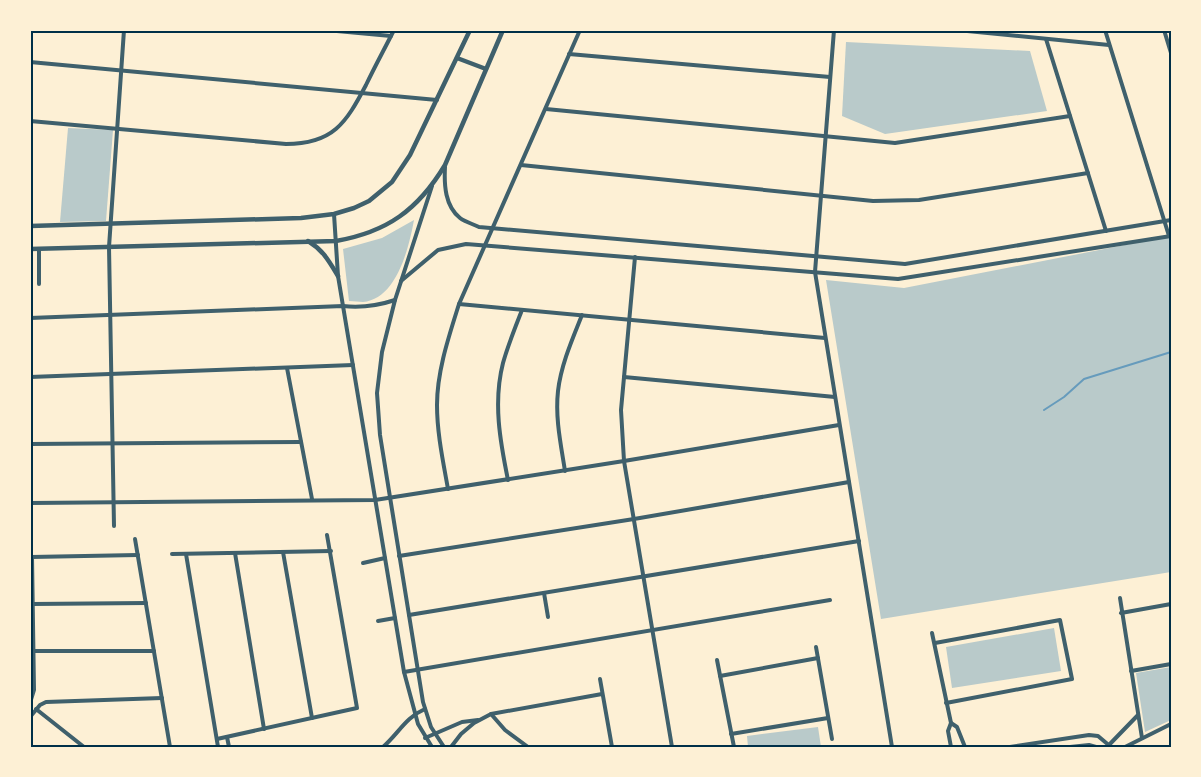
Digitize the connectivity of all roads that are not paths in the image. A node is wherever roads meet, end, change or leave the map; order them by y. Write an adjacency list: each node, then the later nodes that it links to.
1 (124, 30): 19 (street)
2 (326, 30): 11 (street)
3 (394, 30): 11 (street)
4 (470, 30): 16 (street)
5 (503, 30): 18 (street)
6 (580, 30): 15 (street)
7 (834, 30): 20 (street)
8 (957, 30): 12 (street)
9 (1105, 30): 13 (street)
10 (1164, 30): 14 (street)
11 (391, 36): 21 (street)
12 (1046, 39): 13 (street); 24 (street)
13 (1109, 45): 35 (street)
14 (1171, 52)
15 (569, 54): 20 (street); 23 (street)
16 (457, 58): 18 (street); 22 (street)
17 (30, 62): 19 (street)
18 (486, 69): 28 (street)
19 (121, 70): 21 (street); 26 (street)
20 (830, 77): 27 (street)
21 (362, 92): 22 (street); 26 (street)
22 (437, 100): 33 (street)
23 (546, 109): 27 (street); 29 (street)
24 (1070, 116): 27 (street); 30 (street)
25 (30, 121): 26 (street)
26 (116, 128): 36 (street)
27 (825, 136): 32 (street)
28 (445, 165): 31 (street); 38 (street)
29 (521, 165): 32 (street); 38 (street)
30 (1088, 173): 32 (street); 39 (street)
31 (432, 186): 42 (street); 51 (street)
32 (821, 196): 47 (street)
33 (334, 214): 36 (street); 42 (street)
34 (1171, 220): 35 (street)
35 (1164, 222): 39 (street); 40 (street)
36 (109, 224): 37 (street); 44 (street)
37 (30, 226)
38 (494, 228): 43 (street); 47 (street)
39 (1106, 231): 47 (street)
40 (1170, 236): 49 (street)
41 (308, 241): 42 (street); 44 (street); 50 (street)
42 (336, 241): 50 (street)
43 (486, 244): 48 (street); 51 (street); 54 (street)
44 (109, 247): 46 (street); 57 (street)
45 (30, 249): 46 (street)
46 (39, 249): 52 (street)
47 (815, 256): 49 (street)
48 (635, 257): 49 (street); 60 (street)
49 (815, 272): 61 (street)
50 (338, 276): 55 (street)
51 (401, 281): 53 (street)
52 (39, 284)
53 (395, 300): 55 (street); 77 (street)
54 (459, 304): 56 (street); 76 (street)
55 (343, 306): 57 (street); 62 (street)
56 (522, 310): 58 (street); 74 (street)
57 (110, 315): 59 (street); 64 (street)
58 (582, 315): 60 (street); 73 (street)
59 (30, 318)
60 (630, 320): 61 (street); 66 (street)
61 (825, 338): 67 (street)
62 (353, 365): 63 (street); 79 (street)
63 (287, 368): 64 (street); 69 (street)
64 (111, 374): 65 (street); 71 (street)
65 (30, 376)
66 (624, 377): 67 (street); 72 (street)
67 (835, 397): 68 (street)
68 (840, 425): 72 (street); 75 (street)
69 (301, 442): 71 (street); 78 (street)
70 (30, 444): 71 (street)
71 (112, 444): 80 (street)
72 (624, 461): 73 (street); 82 (street)
73 (565, 471): 74 (street)
74 (508, 480): 76 (street)
75 (849, 482): 82 (street); 86 (street)
76 (448, 489): 77 (street)
77 (390, 498): 79 (street); 93 (street)
78 (312, 499): 79 (street); 80 (street)
79 (375, 500): 95 (street)
80 (114, 502): 81 (street); 83 (street)
81 (30, 503)
82 (634, 519): 93 (street); 97 (street)
83 (114, 526)
84 (327, 536): 87 (street)
85 (135, 539): 92 (street)
86 (859, 541): 97 (street); 159 (street)
87 (330, 551): 88 (street); 133 (street)
88 (283, 552): 89 (street); 133 (street)
89 (236, 553): 91 (street); 138 (street)
90 (172, 554): 91 (street)
91 (186, 554): 144 (street)
92 (138, 555): 94 (street); 101 (street)
93 (399, 556): 105 (street)
94 (31, 557): 102 (street)
95 (386, 558): 96 (street); 107 (street)
96 (363, 563)
97 (643, 576): 98 (street); 109 (street)
98 (544, 593): 105 (street); 106 (street)
99 (1120, 598): 104 (street)
100 (830, 600): 109 (street)
101 (146, 603): 102 (street); 114 (street)
102 (32, 604): 113 (street)
103 (1171, 604): 104 (street)
104 (1121, 613): 119 (street)
105 (409, 615): 118 (street)
106 (548, 617)
107 (395, 618): 108 (street); 120 (street)
108 (378, 621)
109 (652, 631): 118 (street); 157 (street)
110 (932, 633): 111 (street)
111 (934, 643): 126 (street); 126 (street)
112 (816, 647): 115 (street)
113 (33, 651): 114 (street); 125 (street)
114 (154, 651): 124 (street)
115 (818, 658): 121 (street); 134 (street)
116 (717, 660): 121 (street)
117 (1171, 664): 119 (street)
118 (417, 670): 120 (street); 128 (street)
119 (1131, 671): 131 (street)
120 (404, 672): 129 (street)
121 (720, 676): 140 (street)
122 (600, 679): 123 (street)
123 (602, 694): 130 (street); 156 (street)
124 (162, 698): 127 (street); 148 (street)
125 (30, 703)
126 (946, 703): 136 (street)
127 (36, 709): 132 (street); 147 (street)
128 (425, 709): 129 (street); 139 (street)
129 (414, 713): 142 (street); 151 (street)
130 (492, 714): 135 (street); 155 (street)
131 (1138, 714): 143 (street); 146 (street)
132 (30, 717)
133 (312, 718): 138 (street)
134 (828, 718): 140 (street); 145 (street)
135 (479, 720): 139 (street); 154 (street)
136 (951, 723): 160 (street); 161 (street)
137 (1171, 724): 143 (street)
138 (264, 729): 141 (street)
139 (434, 734): 142 (street); 153 (street)
140 (731, 734): 158 (street)
141 (227, 737): 144 (street); 150 (street)
142 (425, 738): 152 (street)
143 (1142, 738): 165 (street)
144 (217, 739): 149 (street)
145 (832, 739)
146 (1110, 746): 162 (street)
147 (84, 747)
148 (170, 747)
149 (218, 747)
150 (229, 747)
151 (383, 747)
152 (432, 747)
153 (444, 747)
154 (451, 747)
155 (528, 747)
156 (612, 747)
157 (672, 747)
158 (734, 747)
159 (892, 747)
160 (951, 747)
161 (965, 747)
162 (1010, 747)
163 (1070, 747): 164 (street)
164 (1096, 747)
165 (1125, 747)

